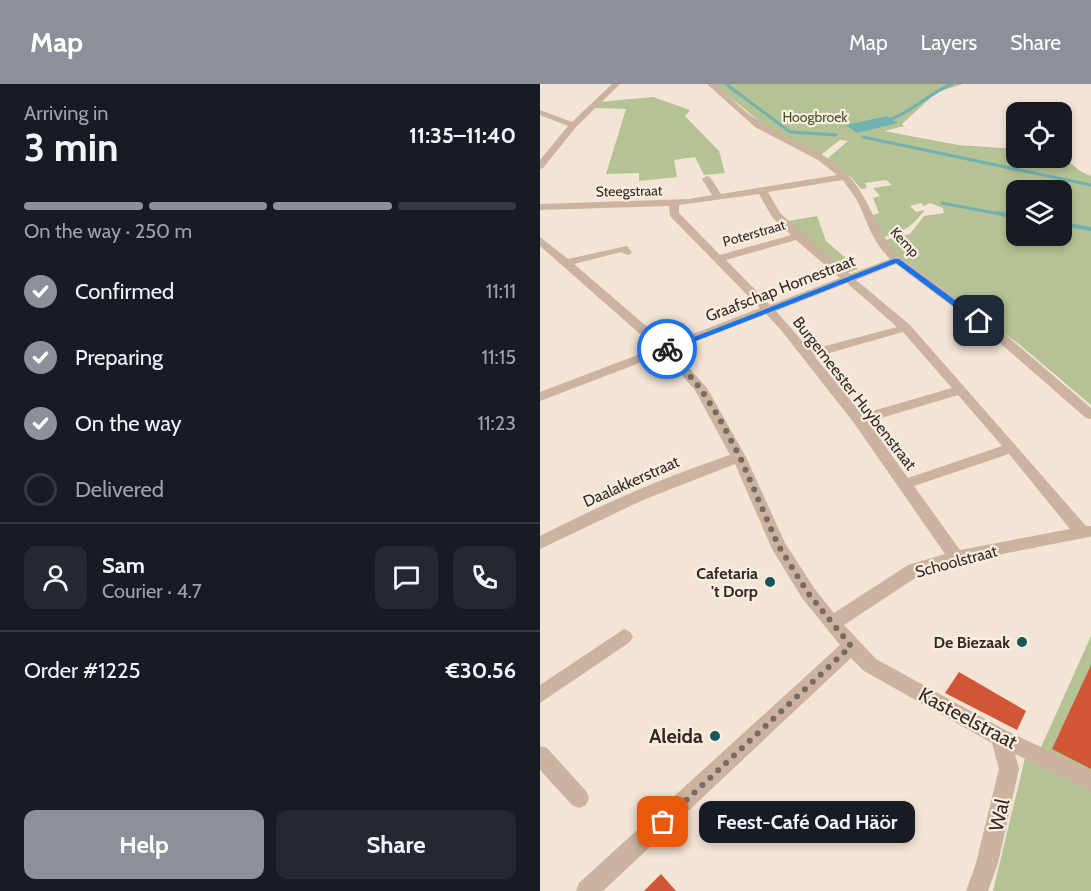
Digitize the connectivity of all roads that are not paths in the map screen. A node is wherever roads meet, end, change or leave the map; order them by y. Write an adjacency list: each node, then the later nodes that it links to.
1 (616, 84): 4 (street)
2 (711, 84): 6 (street, Kemp)
3 (540, 112): 4 (street)
4 (573, 125): 5 (street)
5 (540, 166)
6 (845, 177): 8 (street, Steegstraat); 18 (street, Kemp)
7 (707, 179): 9 (street)
8 (762, 191): 9 (street, Steegstraat); 12 (street)
9 (718, 198): 10 (street, Steegstraat)
10 (674, 204): 11 (street, Steegstraat); 16 (street, Burgemeester Huybenstraat)
11 (540, 207)
12 (798, 236): 16 (street, Poterstraat); 19 (street)
13 (540, 240): 15 (street, Kasteelstraat)
14 (627, 252): 15 (street)
15 (560, 258): 17 (street); 22 (street, Kasteelstraat)
16 (718, 259): 20 (street, Burgemeester Huybenstraat)
17 (540, 260)
18 (897, 260): 19 (street, Graafschap Hornestraat); 26 (street, Kemp)
19 (847, 279): 20 (street, Graafschap Hornestraat); 21 (street)
20 (767, 310): 22 (street, Graafschap Hornestraat); 23 (street, Burgemeester Huybenstraat)
21 (906, 328): 23 (street); 24 (street)
22 (666, 350): 25 (street, Graafschap Hornestraat); 29 (street, Kasteelstraat)
23 (808, 355): 27 (street, Burgemeester Huybenstraat)
24 (960, 390): 27 (street); 28 (street)
25 (540, 397)
26 (1091, 415)
27 (859, 420): 30 (street, Burgemeester Huybenstraat)
28 (1012, 448): 30 (street); 31 (street)
29 (740, 457): 32 (street, Daalakkerstraat); 34 (street, Kasteelstraat)
30 (905, 484): 33 (street, Burgemeester Huybenstraat)
31 (1086, 531): 33 (street, Schoolstraat)
32 (540, 543)
33 (956, 557): 34 (street, Schoolstraat)
34 (833, 622): 36 (street, Kasteelstraat)
35 (624, 637): 37 (street)
36 (851, 646): 38 (street, Kasteelstraat); 42 (street)
37 (540, 695)
38 (1000, 737): 40 (street, Kasteelstraat); 43 (street, Wal)
39 (540, 755): 41 (street)
40 (1091, 781)
41 (579, 798)
42 (587, 891)
43 (977, 891)

